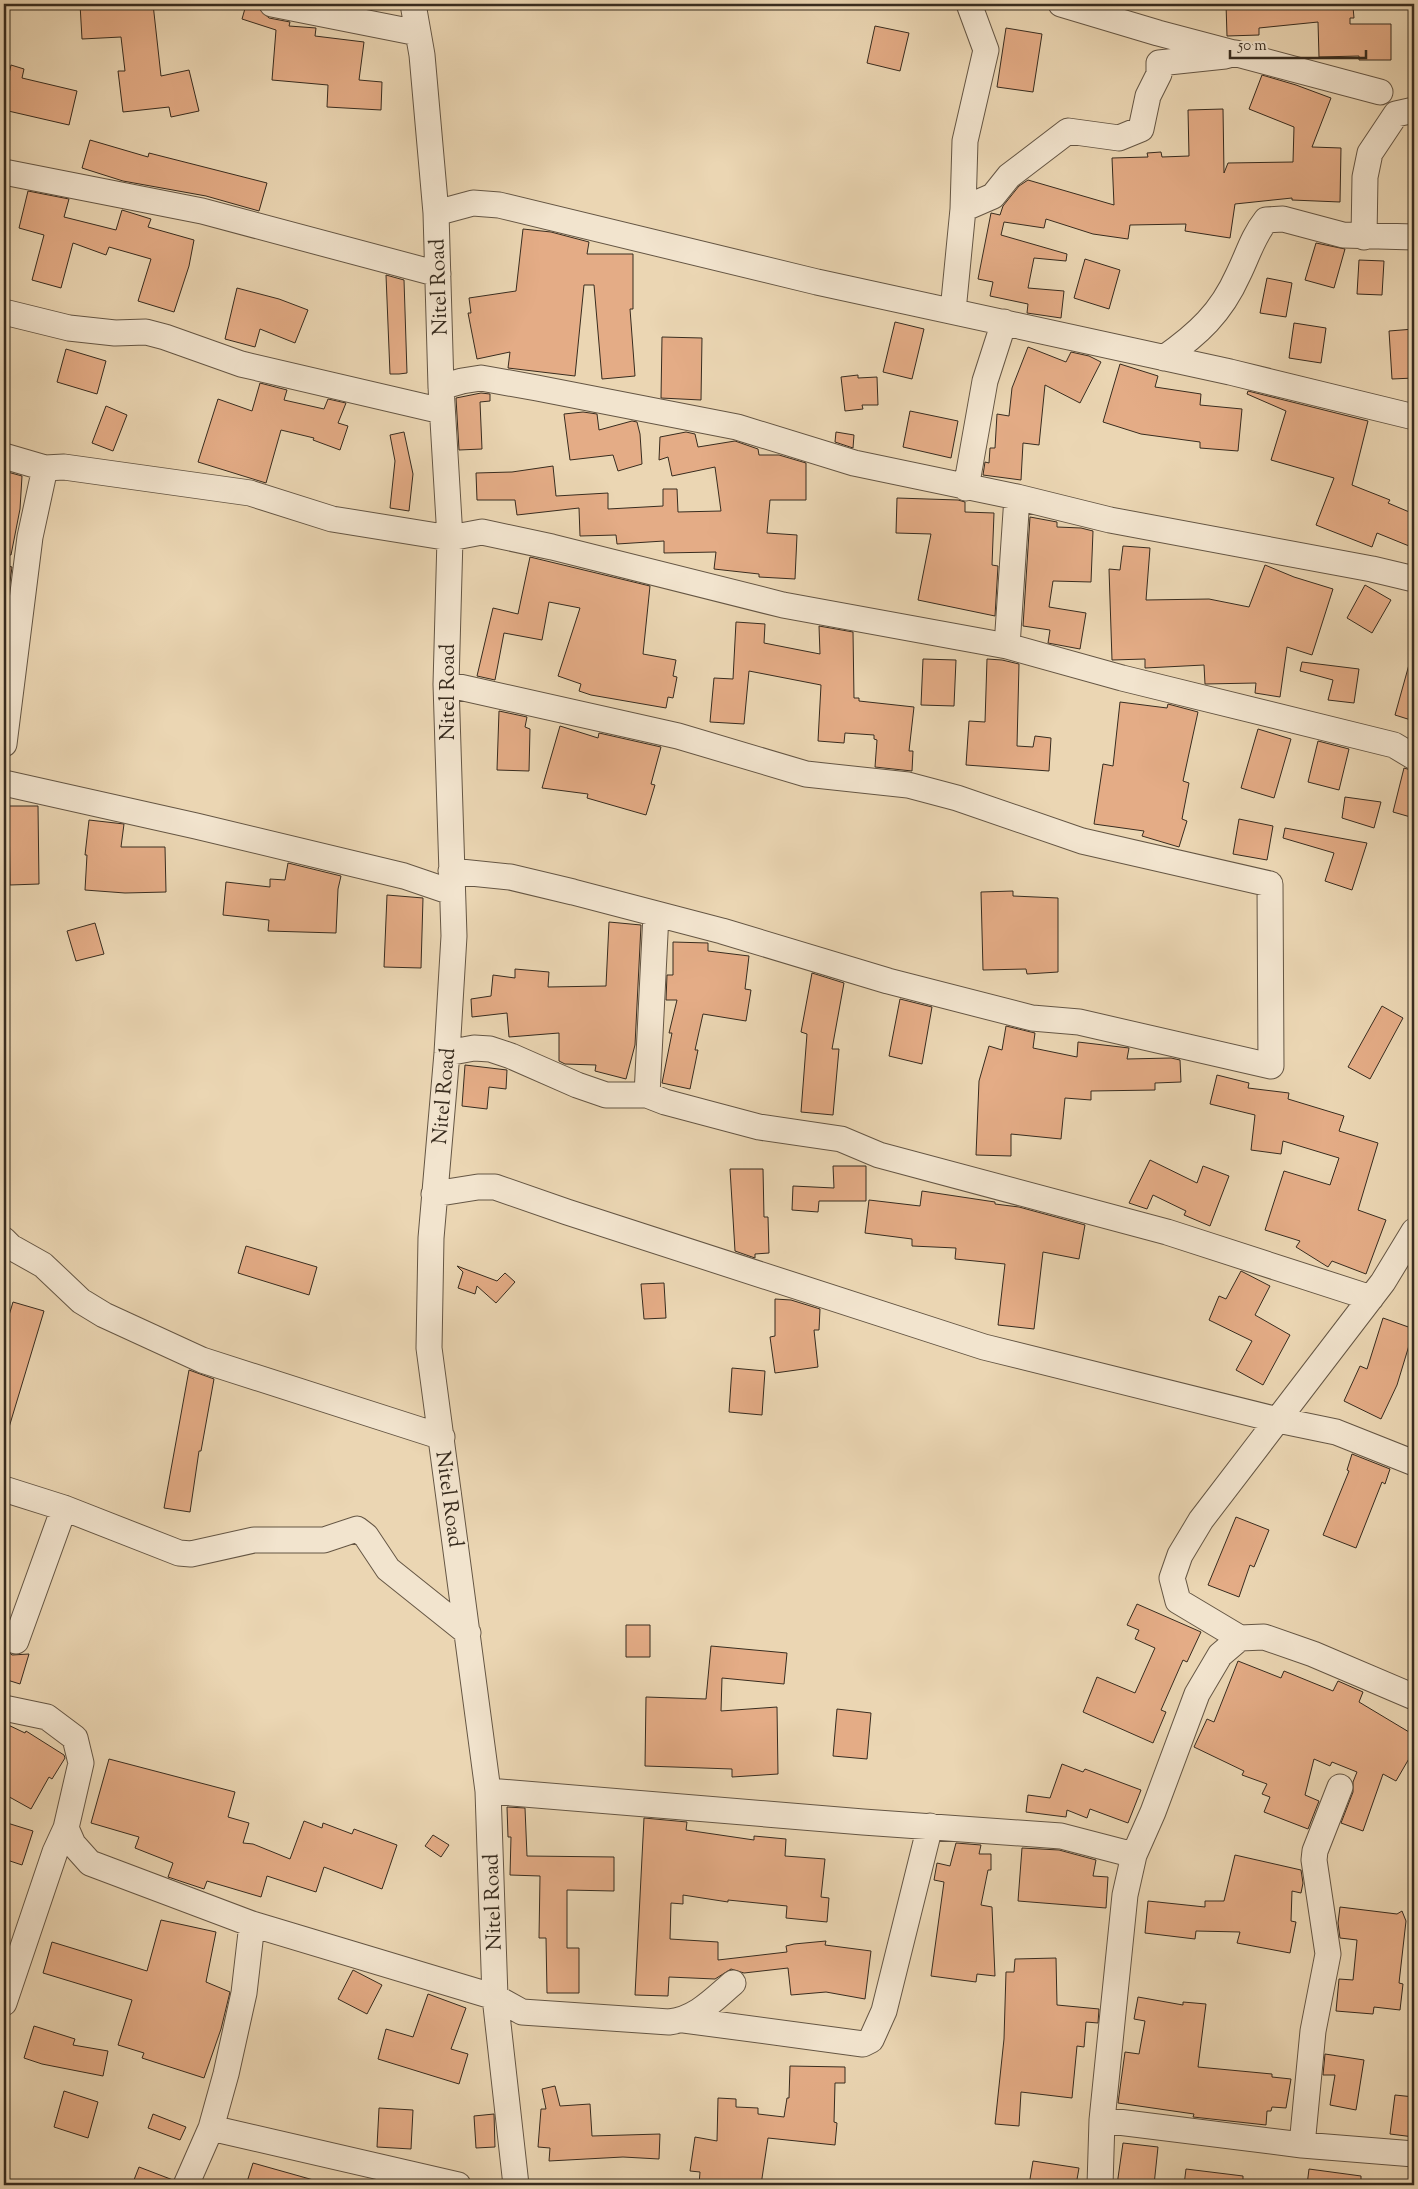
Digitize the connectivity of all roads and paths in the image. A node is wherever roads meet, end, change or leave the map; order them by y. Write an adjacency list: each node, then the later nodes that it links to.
1 (272, 4): 6 (street)
2 (413, 4): 6 (street, Nitel Road)
3 (969, 4): 12 (street)
4 (1061, 4): 5 (street)
5 (1134, 25): 7 (street); 8 (street)
6 (418, 33): 13 (street, Nitel Road)
7 (1236, 53): 8 (street); 9 (street)
8 (1159, 63): 12 (street)
9 (1380, 92)
10 (1414, 110): 14 (street)
11 (4, 172): 16 (street)
12 (963, 209): 17 (street)
13 (436, 213): 16 (street, Nitel Road); 17 (street)
14 (1364, 237): 15 (street); 20 (street)
15 (1414, 237)
16 (438, 274): 21 (street, Nitel Road)
17 (953, 311): 19 (street)
18 (4, 312): 21 (street)
19 (1004, 322): 20 (street); 25 (street)
20 (1164, 358): 22 (street)
21 (442, 399): 25 (street); 27 (street, Nitel Road)
22 (1414, 417)
23 (4, 456): 24 (street)
24 (44, 468): 27 (street); 31 (street)
25 (966, 488): 26 (street)
26 (1018, 497): 28 (street); 29 (street)
27 (450, 538): 29 (street); 30 (street, Nitel Road)
28 (1414, 579)
29 (1007, 646): 32 (street)
30 (446, 684): 34 (street, Nitel Road); 35 (street)
31 (4, 744)
32 (1414, 757)
33 (4, 783): 34 (street)
34 (451, 881): 35 (street); 36 (street, Nitel Road)
35 (656, 914): 37 (street)
36 (447, 1053): 37 (street); 38 (street, Nitel Road)
37 (647, 1095): 41 (street)
38 (434, 1194): 42 (street); 43 (street, Nitel Road)
39 (1414, 1231): 41 (street)
40 (4, 1240): 43 (street)
41 (1371, 1298): 42 (street)
42 (1278, 1420): 44 (street); 48 (street)
43 (442, 1437): 47 (street, Nitel Road)
44 (1414, 1463)
45 (4, 1489): 46 (street)
46 (64, 1508): 47 (street); 49 (street)
47 (468, 1633): 53 (street, Nitel Road)
48 (1240, 1638): 50 (street); 56 (street)
49 (16, 1641)
50 (1412, 1689)
51 (4, 1708): 55 (street)
52 (1340, 1787): 64 (street)
53 (488, 1791): 54 (street); 59 (street, Nitel Road)
54 (930, 1826): 56 (street); 61 (street)
55 (66, 1828): 57 (street); 60 (street)
56 (1134, 1855): 62 (street)
57 (252, 1924): 59 (street); 63 (street)
58 (733, 1983): 61 (street)
59 (495, 1997): 61 (street); 68 (street, Nitel Road)
60 (4, 2003)
61 (684, 2020)
62 (1102, 2120): 64 (street); 69 (street)
63 (211, 2128): 66 (street); 67 (street)
64 (1302, 2145): 65 (street)
65 (1414, 2154)
66 (186, 2185)
67 (458, 2185)
68 (516, 2185)
69 (1100, 2185)

